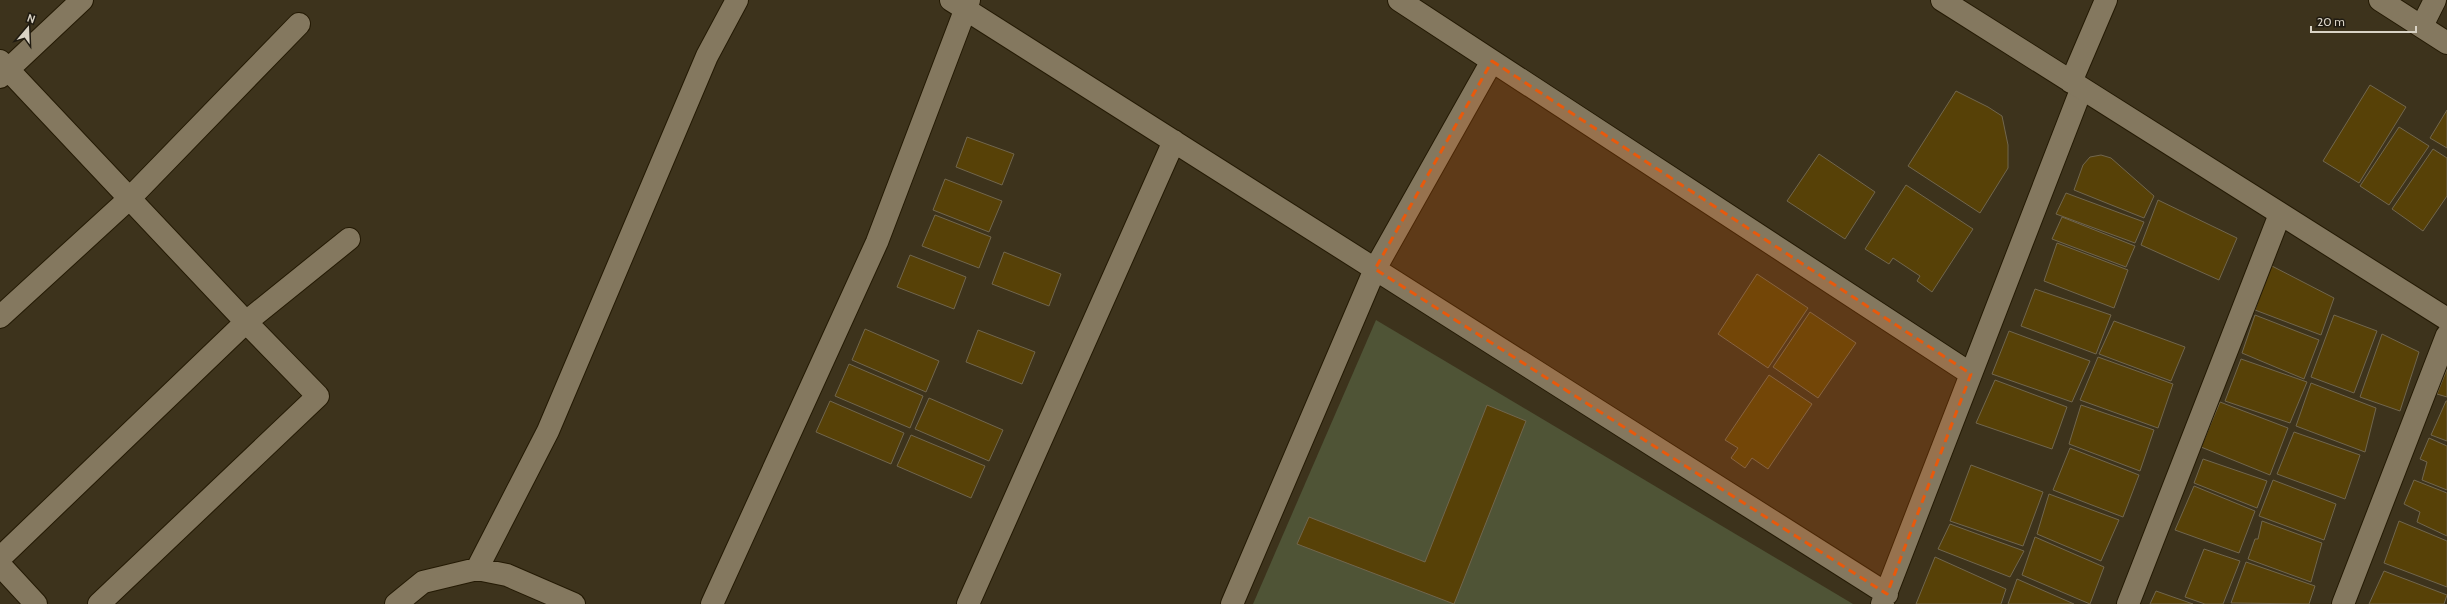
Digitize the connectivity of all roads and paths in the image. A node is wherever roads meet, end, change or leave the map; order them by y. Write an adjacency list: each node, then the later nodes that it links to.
1 (82, 0): 13 (street)
2 (737, 0): 27 (street)
3 (1399, 0): 12 (street)
4 (1942, 0): 14 (street)
5 (2106, 0): 14 (street)
6 (2380, 0): 10 (street)
7 (2435, 0): 10 (street)
8 (961, 3): 15 (street); 33 (street)
9 (299, 24): 16 (street)
10 (2422, 26): 11 (street)
11 (2447, 43)
12 (1492, 61): 19 (street); 24 (street)
13 (3, 69): 16 (street)
14 (2076, 86): 17 (street); 24 (street)
15 (1174, 142): 19 (street); 34 (street)
16 (130, 198): 20 (street); 22 (street)
17 (2280, 214): 21 (street); 36 (street)
18 (348, 239): 22 (street)
19 (1375, 269): 28 (street); 35 (street)
20 (0, 317)
21 (2447, 318)
22 (246, 322): 25 (street); 30 (street)
23 (2447, 335): 37 (street)
24 (1971, 374): 28 (street)
25 (0, 558)
26 (0, 565): 29 (street)
27 (477, 569): 31 (street); 32 (street)
28 (1885, 599)
29 (36, 604)
30 (99, 604)
31 (396, 604)
32 (574, 604)
33 (712, 604)
34 (968, 604)
35 (1232, 604)
36 (2128, 604)
37 (2343, 604)

